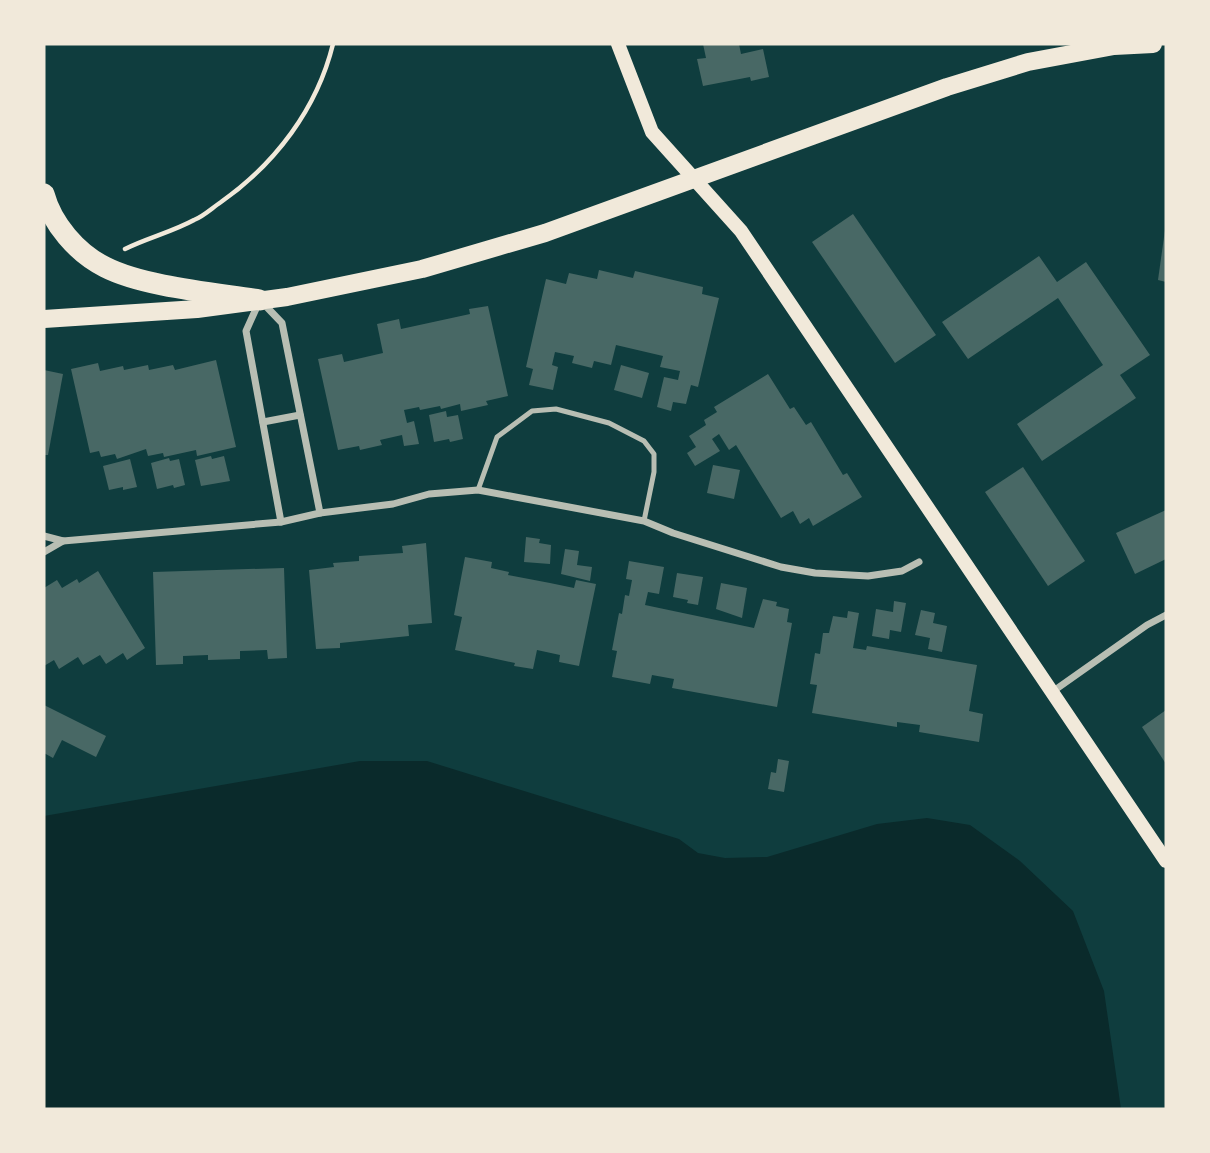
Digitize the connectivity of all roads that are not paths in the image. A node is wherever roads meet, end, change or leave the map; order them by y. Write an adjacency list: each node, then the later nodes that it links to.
1 (618, 44): 4 (main road)
2 (1153, 44): 3 (main road)
3 (1077, 48): 4 (main road)
4 (694, 179): 6 (main road); 19 (main road)
5 (44, 194): 6 (highway)
6 (260, 300): 7 (main road); 8 (street); 9 (street)
7 (44, 319)
8 (300, 415): 9 (street); 11 (street)
9 (263, 422): 13 (street)
10 (478, 489): 11 (street); 12 (street); 12 (lane)
11 (320, 513): 13 (street)
12 (644, 521): 17 (street)
13 (281, 522): 15 (street)
14 (44, 536): 15 (street)
15 (63, 541): 16 (street)
16 (44, 552)
17 (919, 562)
18 (1166, 615): 19 (street)
19 (1052, 692): 20 (main road)
20 (1166, 862)

